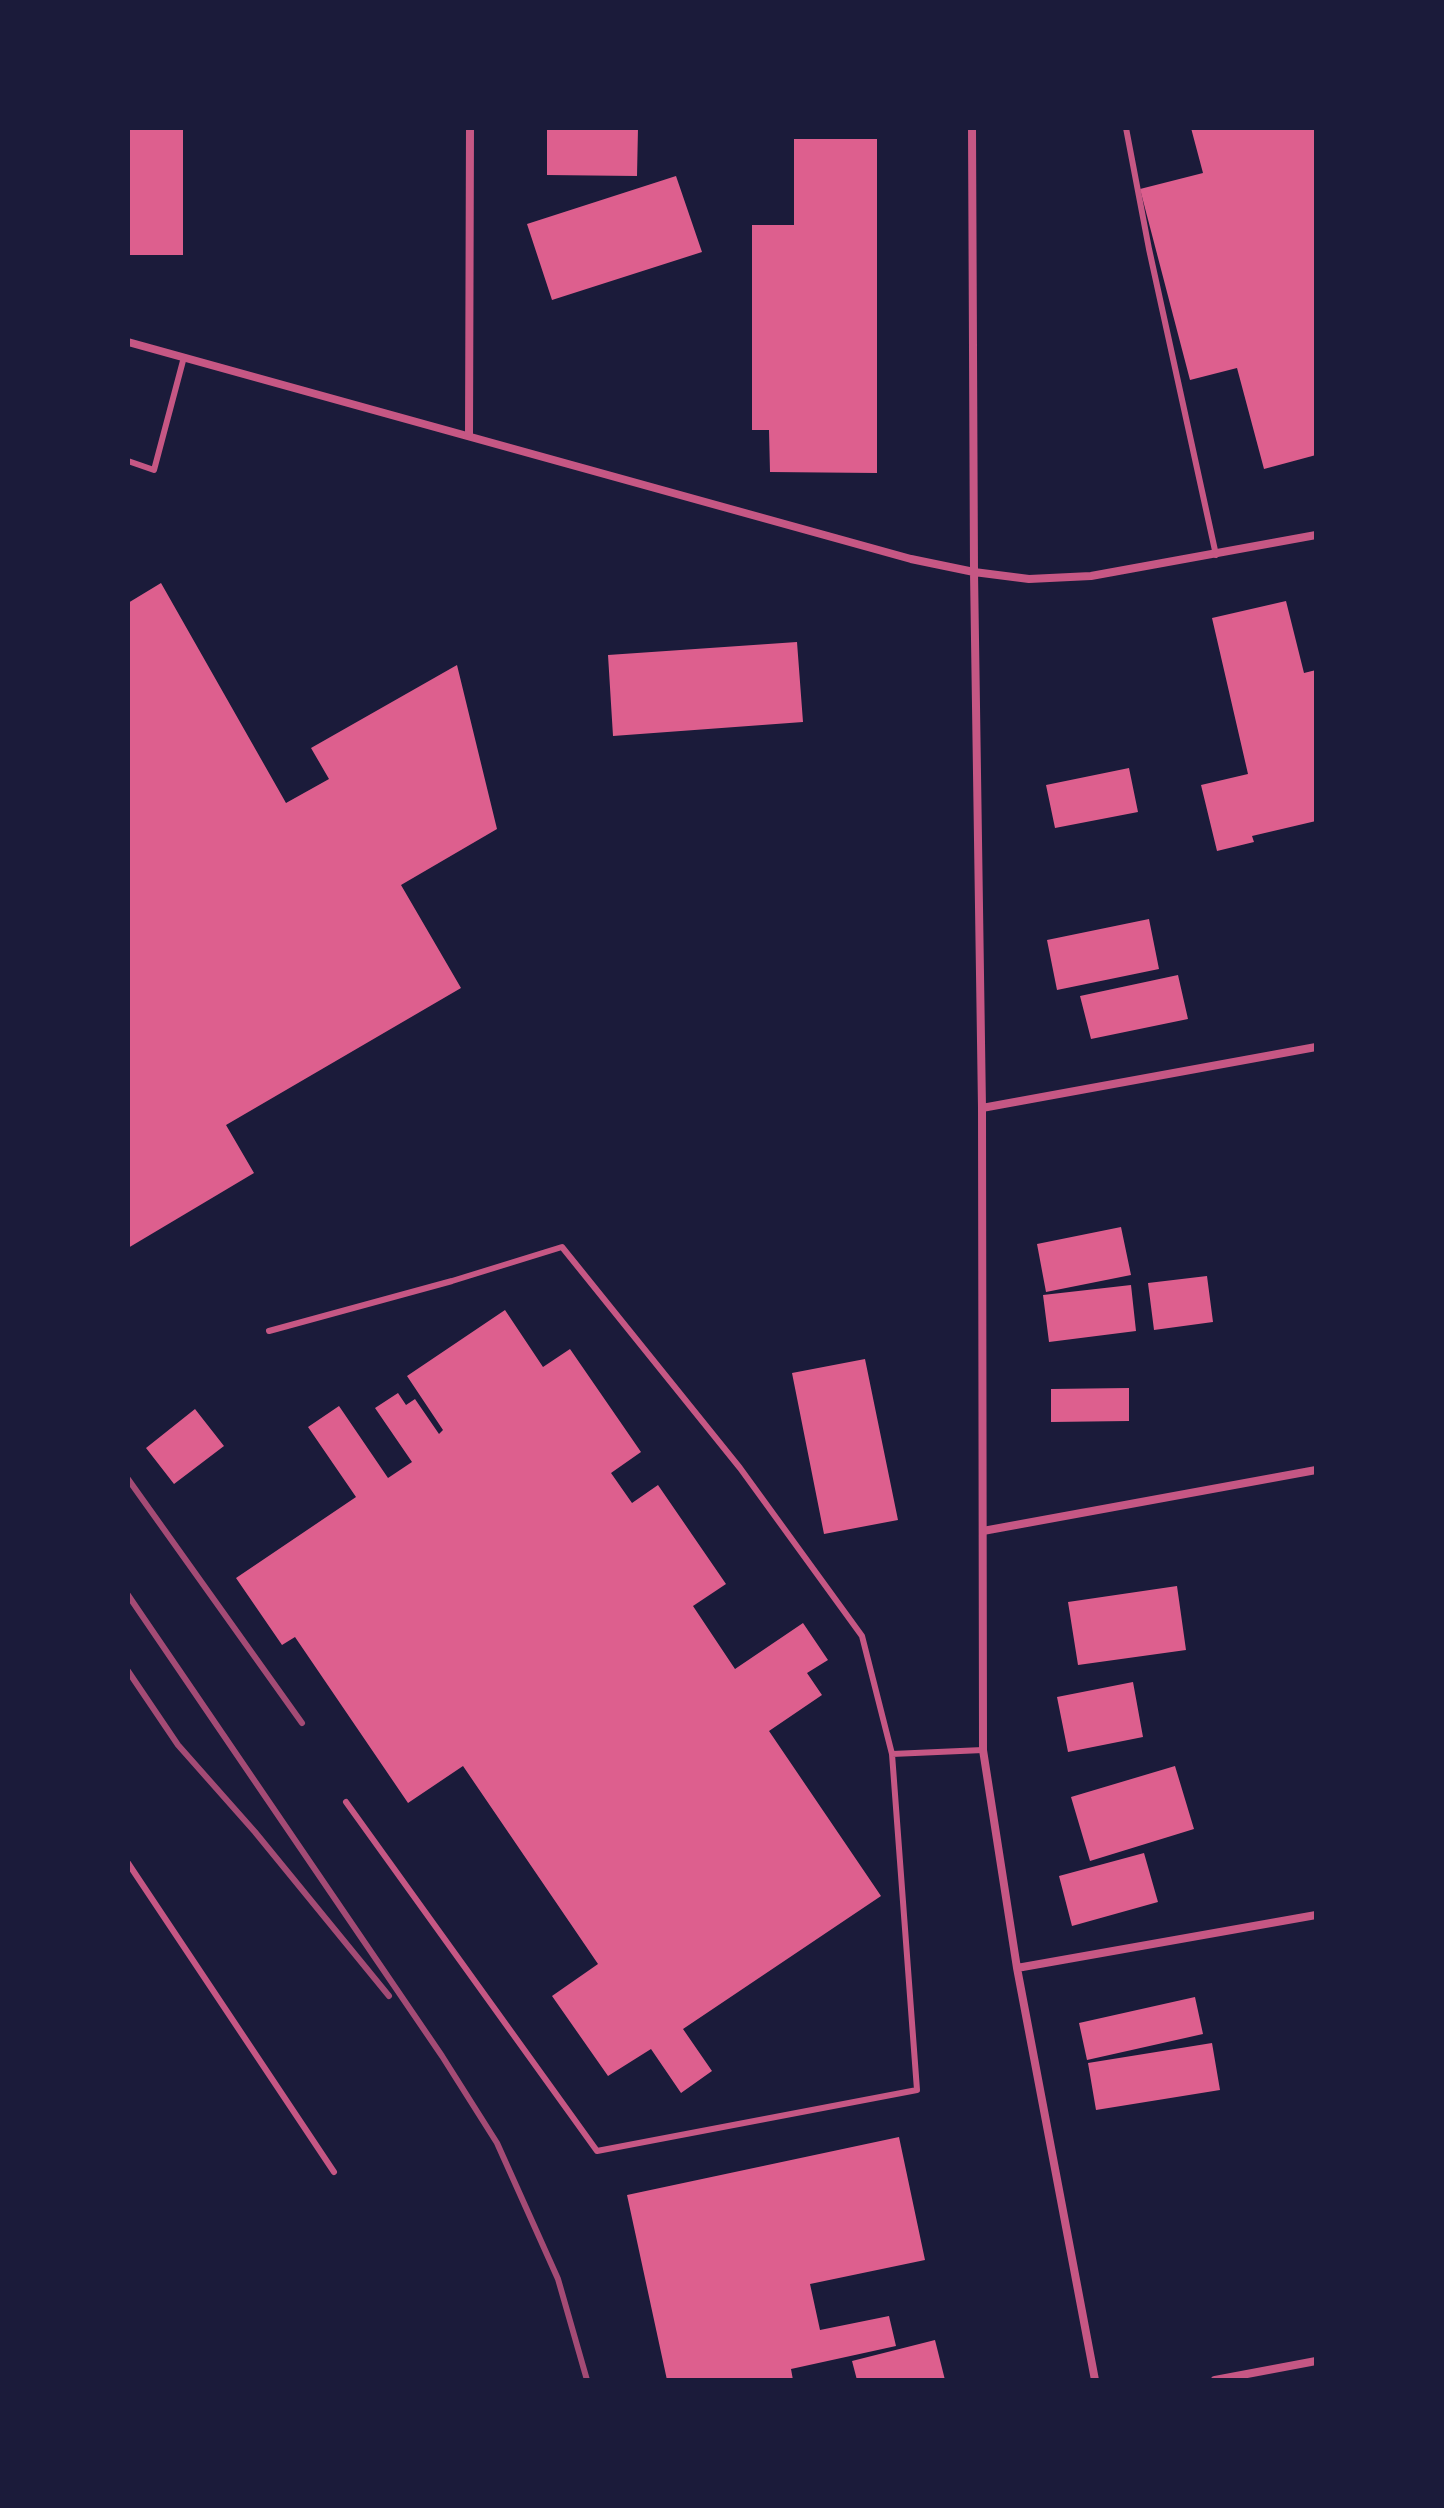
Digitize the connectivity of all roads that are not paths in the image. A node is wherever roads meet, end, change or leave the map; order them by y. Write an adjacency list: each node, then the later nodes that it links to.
1 (470, 128): 6 (street)
2 (972, 128): 10 (street)
3 (1126, 128): 9 (lane)
4 (128, 342): 5 (street)
5 (184, 357): 6 (street); 7 (lane)
6 (469, 435): 10 (street)
7 (128, 461)
8 (1316, 535): 9 (street)
9 (1216, 555): 10 (street)
10 (974, 572): 12 (street)
11 (1316, 1047): 12 (street)
12 (982, 1108): 15 (street)
13 (269, 1331): 17 (lane)
14 (1316, 1470): 15 (street)
15 (983, 1531): 16 (street)
16 (983, 1750): 17 (lane); 21 (street)
17 (892, 1754): 18 (lane)
18 (346, 1802)
19 (128, 1863): 22 (lane)
20 (1316, 1915): 21 (street)
21 (1017, 1968): 24 (street)
22 (334, 2172)
23 (1316, 2361): 25 (street)
24 (1095, 2380)
25 (1215, 2380)

